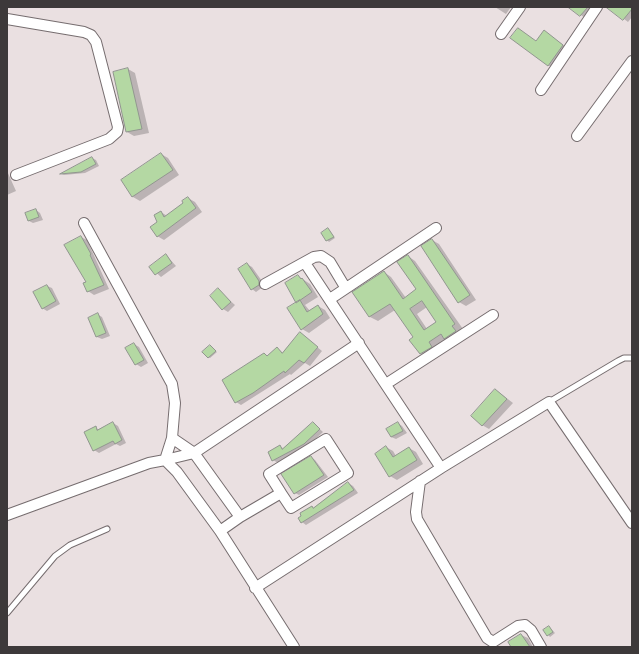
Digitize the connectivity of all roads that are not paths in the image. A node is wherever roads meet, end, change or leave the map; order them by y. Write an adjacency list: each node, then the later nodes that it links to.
1 (520, 7): 4 (street)
2 (597, 7): 6 (street)
3 (7, 19): 8 (street)
4 (501, 34)
5 (632, 61): 7 (street)
6 (541, 90)
7 (577, 136)
8 (16, 175)
9 (84, 223): 20 (street)
10 (436, 228): 13 (street)
11 (305, 263): 12 (street); 13 (street); 14 (street)
12 (265, 284)
13 (345, 287): 14 (street)
14 (330, 299): 16 (street)
15 (493, 315): 18 (street)
16 (359, 344): 18 (street); 21 (street)
17 (632, 358): 19 (lane)
18 (386, 384): 23 (street)
19 (549, 402): 23 (street); 28 (street)
20 (172, 438): 21 (street); 22 (street)
21 (194, 453): 22 (street); 27 (street)
22 (165, 460): 26 (street); 30 (street)
23 (441, 468): 24 (street)
24 (420, 481): 31 (street); 34 (street)
25 (281, 493): 25 (street); 27 (street)
26 (7, 516)
27 (240, 517): 30 (street)
28 (632, 523)
29 (107, 529): 32 (lane)
30 (220, 532): 31 (street)
31 (254, 588): 33 (street)
32 (7, 613)
33 (294, 647)
34 (540, 647)

